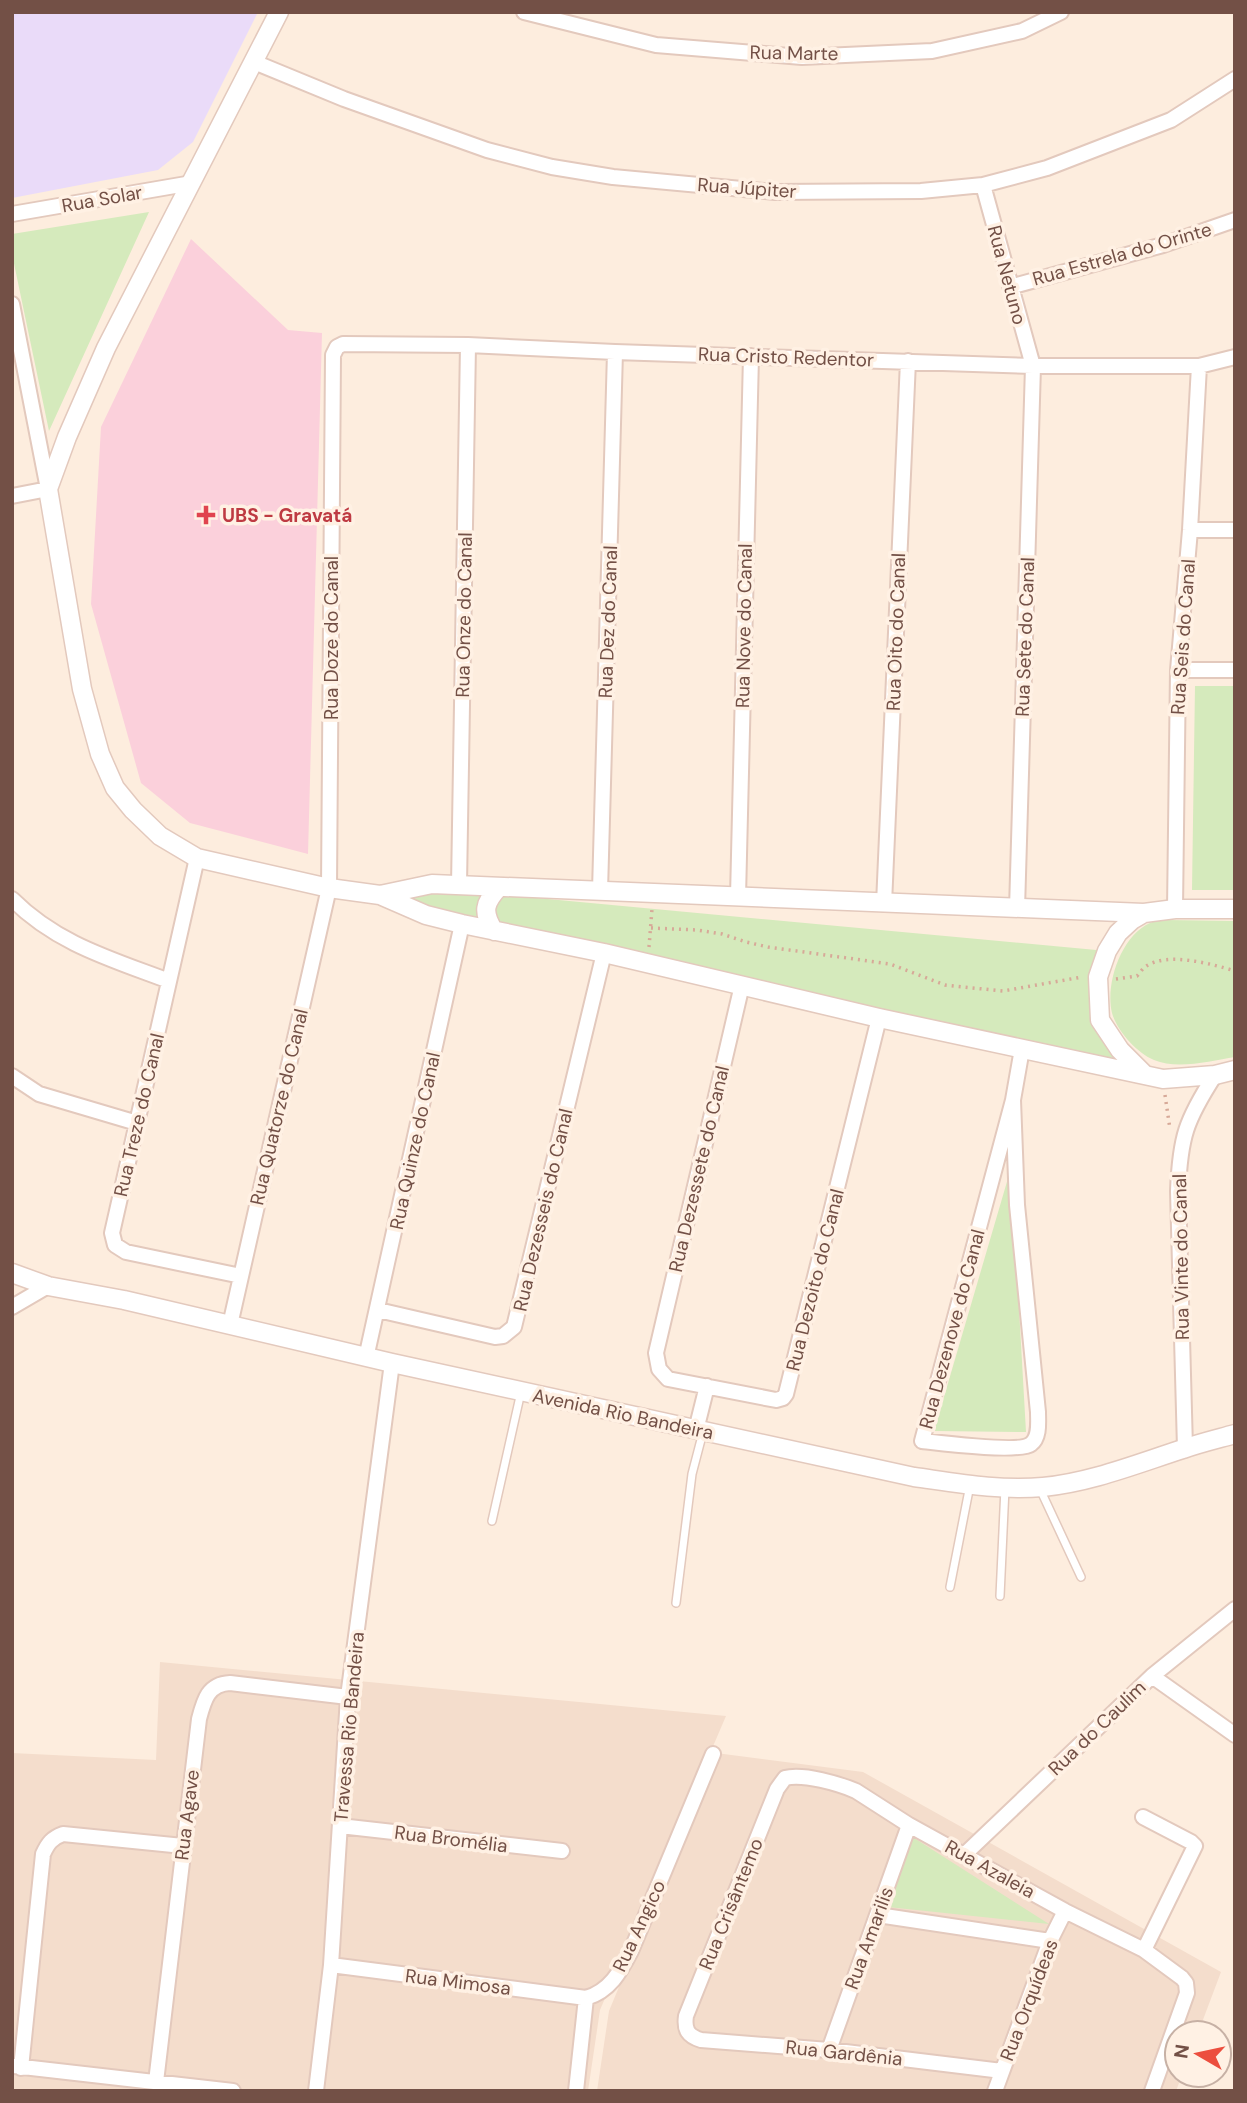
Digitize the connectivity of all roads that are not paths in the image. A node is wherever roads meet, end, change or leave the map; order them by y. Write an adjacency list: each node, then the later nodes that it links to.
1 (279, 12): 4 (street)
2 (524, 12): 3 (street, Rua Marte)
3 (1061, 12)
4 (254, 62): 6 (street); 7 (street, Rua Júpiter)
5 (1235, 79): 7 (street, Rua Júpiter)
6 (192, 183): 8 (street, Rua Solar); 20 (street)
7 (983, 185): 10 (street, Rua Netuno)
8 (12, 214)
9 (1235, 220): 10 (street, Rua Estrela do Orinte)
10 (1010, 287): 18 (street, Rua Netuno)
11 (12, 304): 20 (street)
12 (468, 345): 13 (street, Rua Cristo Redentor); 14 (street, Rua Cristo Redentor); 27 (street, Rua Onze do Canal)
13 (337, 347): 29 (street, Rua Doze do Canal)
14 (615, 352): 15 (street, Rua Cristo Redentor); 30 (street, Rua Dez do Canal)
15 (751, 356): 17 (street, Rua Cristo Redentor); 32 (street, Rua Nove do Canal)
16 (1235, 357): 19 (street, Rua Cristo Redentor)
17 (908, 361): 18 (street, Rua Cristo Redentor); 34 (street, Rua Oito do Canal)
18 (1033, 366): 19 (street, Rua Cristo Redentor); 35 (street, Rua Sete do Canal)
19 (1199, 366): 22 (street, Rua Seis do Canal)
20 (48, 489): 21 (street); 26 (street)
21 (12, 496)
22 (1190, 530): 23 (street); 24 (street, Rua Seis do Canal)
23 (1235, 530)
24 (1178, 670): 25 (street); 36 (street, Rua Seis do Canal)
25 (1235, 670)
26 (197, 858): 29 (street); 42 (street, Rua Treze do Canal)
27 (459, 885): 28 (street); 31 (street)
28 (499, 887): 30 (street); 40 (street)
29 (328, 888): 31 (street); 53 (street, Rua Quatorze do Canal)
30 (600, 891): 32 (street)
31 (380, 895): 39 (street)
32 (738, 897): 34 (street)
33 (12, 899): 42 (street)
34 (884, 904): 35 (street)
35 (1017, 909): 38 (street)
36 (1175, 909): 37 (street); 38 (street)
37 (1235, 909)
38 (1144, 913): 49 (street)
39 (462, 924): 40 (street); 56 (street, Rua Quinze do Canal)
40 (494, 930): 41 (street)
41 (604, 953): 43 (street); 56 (street, Rua Dezesseis do Canal)
42 (169, 981): 51 (street, Rua Treze do Canal)
43 (743, 985): 44 (street); 58 (street, Rua Dezessete do Canal)
44 (879, 1017): 45 (street); 61 (street, Rua Dezoito do Canal)
45 (1022, 1049): 49 (street); 50 (street, Rua Dezenove do Canal)
46 (1235, 1070): 47 (street)
47 (1215, 1075): 49 (street); 65 (street, Rua Vinte do Canal)
48 (12, 1076): 51 (street)
49 (1146, 1076)
50 (1013, 1101): 50 (street, Rua Dezenove do Canal)
51 (137, 1123): 53 (street, Rua Treze do Canal)
52 (12, 1273): 54 (street, Avenida Rio Bandeira)
53 (242, 1276): 57 (street, Rua Quatorze do Canal)
54 (48, 1286): 55 (street); 57 (street, Avenida Rio Bandeira)
55 (12, 1307)
56 (378, 1310): 59 (street, Rua Quinze do Canal)
57 (230, 1325): 59 (street, Avenida Rio Bandeira)
58 (656, 1353): 61 (street, Rua Dezoito do Canal)
59 (366, 1357): 60 (street, Avenida Rio Bandeira)
60 (392, 1363): 62 (street, Avenida Rio Bandeira); 76 (street, Travessa Rio Bandeira)
61 (707, 1386): 63 (street)
62 (521, 1392): 63 (street, Avenida Rio Bandeira); 69 (lane)
63 (699, 1431): 66 (street, Avenida Rio Bandeira); 73 (lane)
64 (1235, 1434): 65 (street, Avenida Rio Bandeira)
65 (1185, 1448): 67 (street, Avenida Rio Bandeira)
66 (970, 1485): 68 (street, Avenida Rio Bandeira); 71 (lane)
67 (1040, 1487): 68 (street, Avenida Rio Bandeira); 70 (lane)
68 (1005, 1488): 72 (lane)
69 (492, 1521)
70 (1081, 1577)
71 (950, 1587)
72 (1000, 1596)
73 (676, 1603)
74 (1235, 1609): 75 (street, Rua do Caulim)
75 (1152, 1676): 77 (street); 85 (street, Rua do Caulim)
76 (348, 1697): 82 (street, Travessa Rio Bandeira); 83 (street, Rua Agave)
77 (1235, 1735)
78 (713, 1754): 91 (street, Rua Angico)
79 (785, 1778): 81 (street, Rua Azaleia); 92 (street, Rua Crisântemo)
80 (1143, 1817): 89 (street)
81 (909, 1825): 85 (street, Rua Azaleia); 87 (street, Rua Amarilis)
82 (340, 1826): 84 (street, Rua Bromélia); 90 (street, Travessa Rio Bandeira)
83 (183, 1846): 94 (street); 96 (street, Rua Agave)
84 (562, 1851)
85 (965, 1854): 86 (street, Rua Azaleia)
86 (1065, 1911): 88 (street, Rua Orquídeas); 89 (street, Rua Azaleia)
87 (878, 1915): 88 (street); 93 (street, Rua Amarilis)
88 (1050, 1941): 95 (street, Rua Orquídeas)
89 (1144, 1950): 101 (street, Rua Azaleia)
90 (331, 1965): 91 (street, Rua Mimosa); 98 (street, Travessa Rio Bandeira)
91 (586, 1998): 99 (street)
92 (687, 2033): 93 (street, Rua Gardênia)
93 (829, 2050): 95 (street, Rua Gardênia)
94 (17, 2067): 96 (street)
95 (1002, 2071): 100 (street, Rua Orquídeas)
96 (156, 2082): 97 (street)
97 (233, 2091)
98 (316, 2091)
99 (576, 2091)
100 (995, 2091)
101 (1152, 2091)

